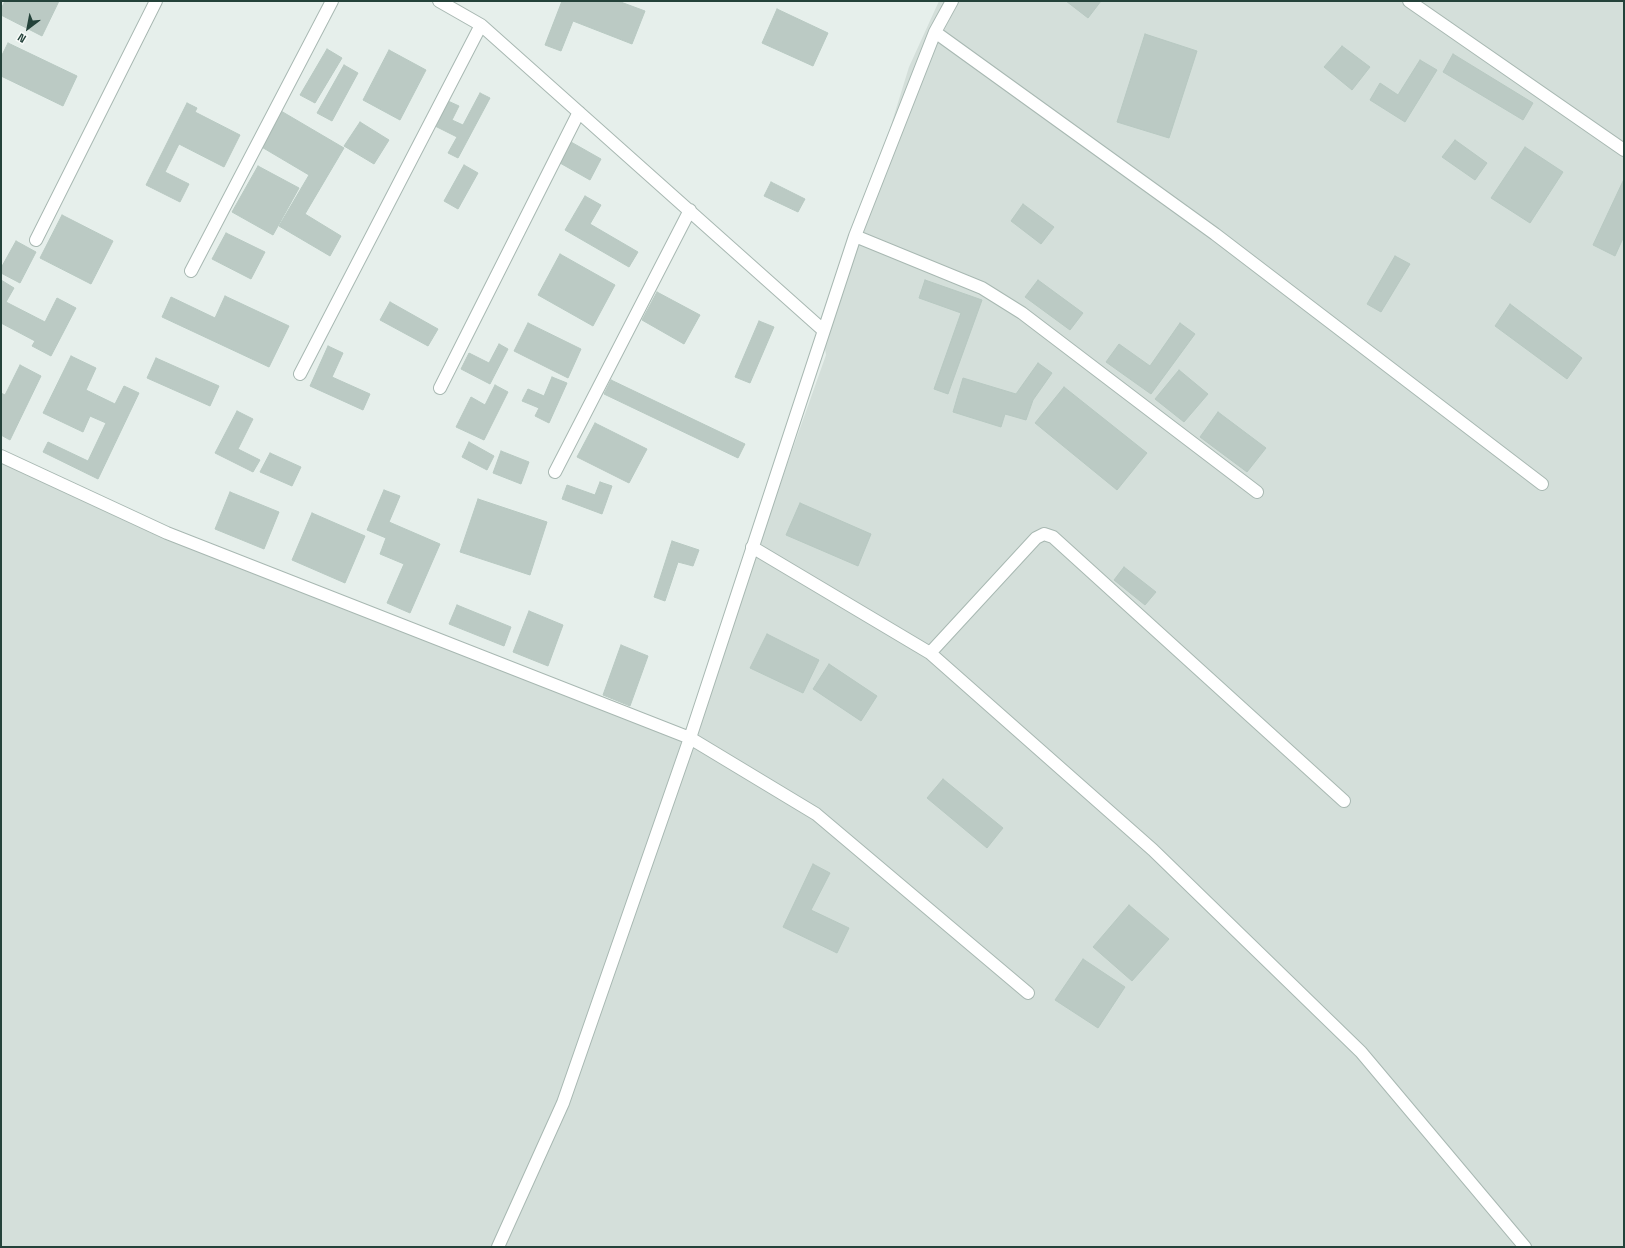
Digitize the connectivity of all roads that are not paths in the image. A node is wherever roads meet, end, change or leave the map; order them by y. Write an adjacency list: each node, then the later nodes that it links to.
1 (156, 1): 12 (street)
2 (332, 1): 13 (street)
3 (439, 1): 6 (street)
4 (952, 1): 7 (street)
5 (1409, 1): 9 (street)
6 (481, 25): 8 (street); 15 (street)
7 (935, 32): 11 (street); 19 (street)
8 (579, 112): 10 (street); 16 (street)
9 (1624, 150)
10 (690, 210): 14 (street); 18 (street)
11 (855, 236): 14 (street); 20 (street)
12 (36, 240)
13 (191, 271)
14 (823, 330): 21 (street)
15 (300, 374)
16 (440, 388)
17 (1, 456): 23 (street)
18 (555, 472)
19 (1542, 484)
20 (1257, 492)
21 (752, 547): 22 (street); 23 (street)
22 (930, 653): 24 (street); 27 (street)
23 (690, 738): 25 (street); 26 (street)
24 (1344, 801)
25 (1028, 993)
26 (498, 1247)
27 (1525, 1247)

